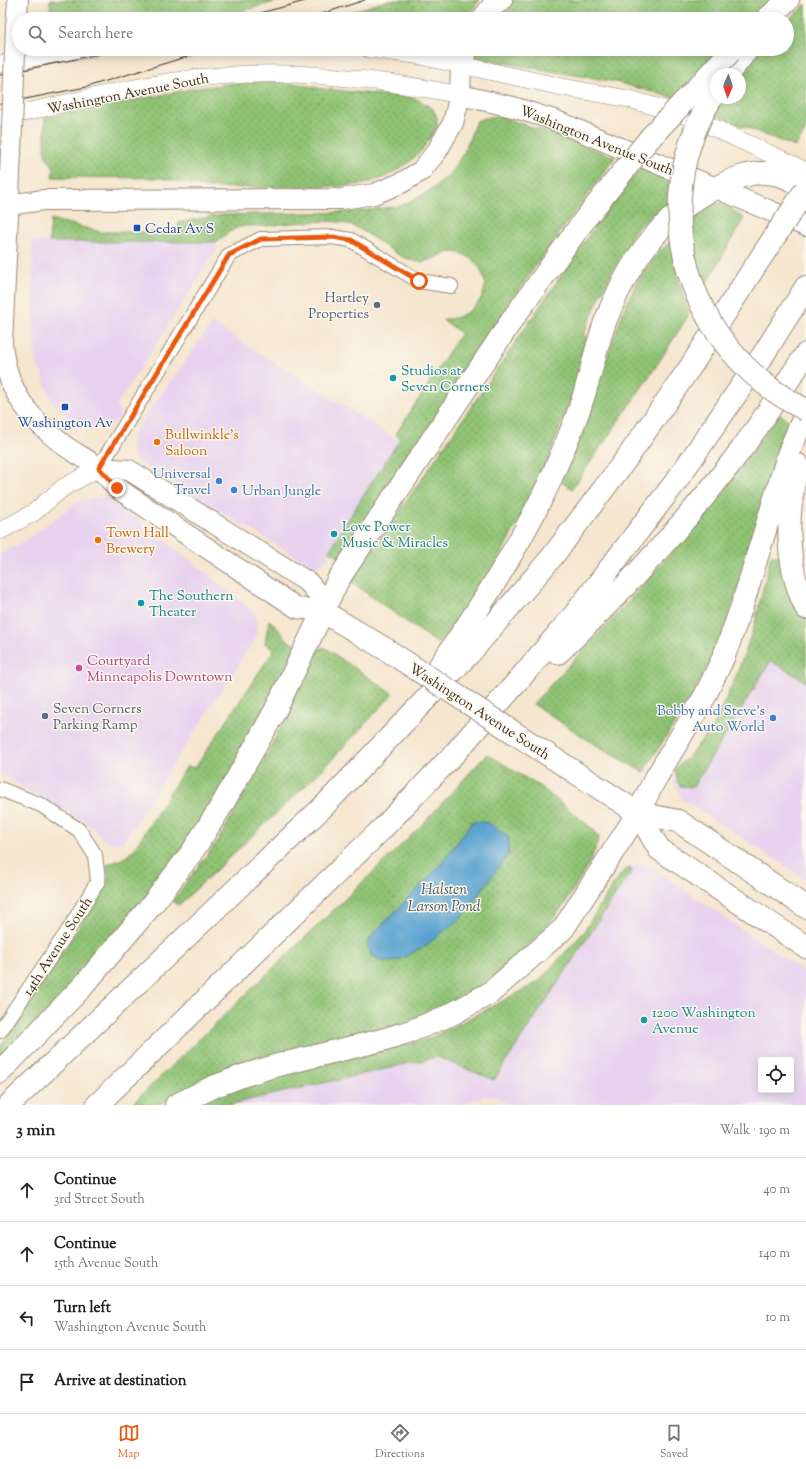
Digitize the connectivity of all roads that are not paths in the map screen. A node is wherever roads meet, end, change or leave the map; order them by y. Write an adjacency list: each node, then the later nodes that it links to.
1 (18, 0): 5 (main road, bridge)
2 (501, 0): 6 (main road)
3 (788, 0): 7 (main road)
4 (791, 0): 8 (main road)
5 (17, 12)
6 (488, 12)
7 (775, 12)
8 (780, 12)
9 (15, 56): 23 (main road, bridge)
10 (43, 56): 15 (street)
11 (448, 56): 14 (street)
12 (734, 56): 35 (main road, bridge)
13 (736, 56): 16 (main road)
14 (464, 57): 17 (main road); 20 (street)
15 (0, 64)
16 (731, 68)
17 (460, 95): 19 (street, Washington Avenue South); 21 (main road, Washington Avenue South); 23 (main road)
18 (710, 102): 28 (main road, bridge)
19 (0, 118)
20 (806, 171)
21 (714, 188): 22 (main road); 24 (main road, Washington Avenue South); 37 (main road)
22 (806, 189): 37 (main road, bridge)
23 (4, 205): 31 (main road)
24 (799, 223)
25 (451, 286): 31 (street)
26 (805, 289): 36 (main road)
27 (806, 354): 36 (main road)
28 (806, 411): 39 (main road)
29 (806, 433): 30 (main road)
30 (798, 465): 33 (main road); 34 (main road)
31 (99, 468): 32 (street); 35 (main road, Washington Avenue South); 35 (main road)
32 (0, 532)
33 (806, 558)
34 (806, 608)
35 (322, 611): 39 (main road, Washington Avenue South, bridge); 43 (main road)
36 (455, 752): 45 (main road)
37 (371, 758): 44 (main road)
38 (0, 789): 42 (street, 14th Avenue South)
39 (638, 813): 40 (main road, Washington Avenue South); 41 (main road, Washington Avenue South); 46 (main road)
40 (806, 907)
41 (800, 942)
42 (0, 1030)
43 (0, 1072)
44 (9, 1105)
45 (97, 1105)
46 (176, 1105)

